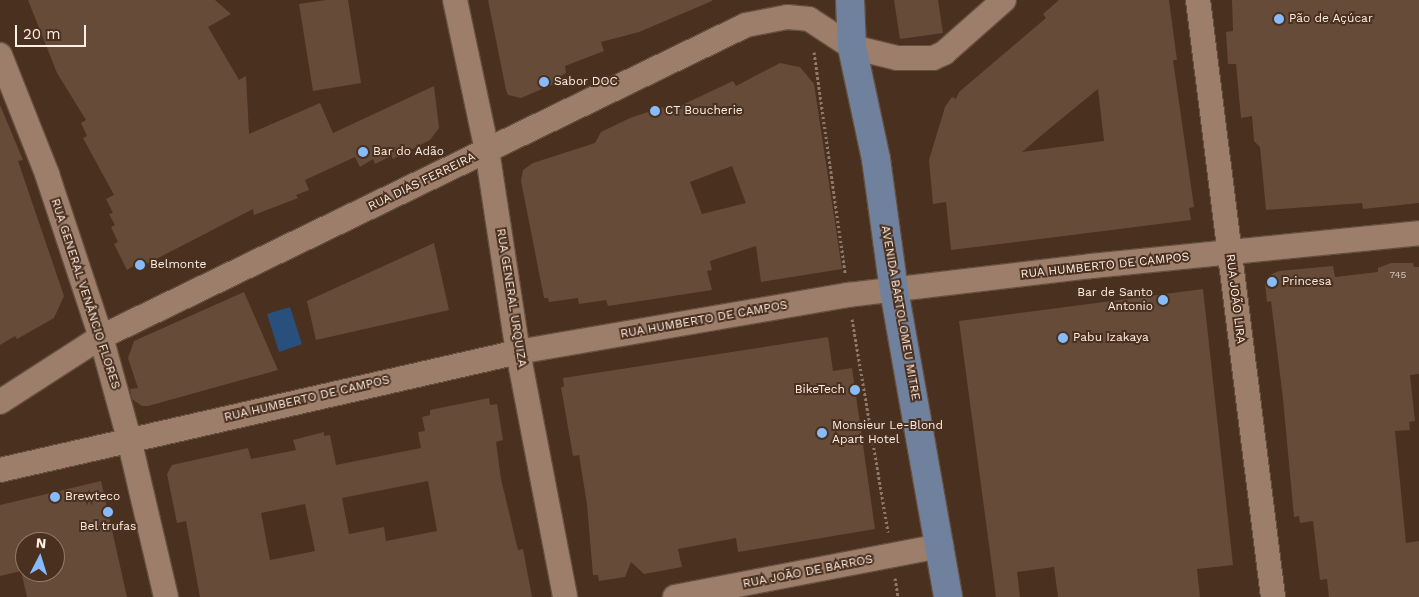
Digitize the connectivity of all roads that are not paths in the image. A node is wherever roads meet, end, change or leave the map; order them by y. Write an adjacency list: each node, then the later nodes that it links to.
1 (455, 0): 7 (street, RUA GENERAL URQUIZA)
2 (850, 0): 5 (main road, AVENIDA BARTOLOMEU MITRE)
3 (1004, 0): 5 (street, RUA DIAS FERREIRA)
4 (1198, 0): 9 (street, RUA JOÃO LIRA)
5 (852, 47): 7 (street, RUA DIAS FERREIRA); 10 (main road, AVENIDA BARTOLOMEU MITRE)
6 (0, 55): 11 (street, RUA GENERAL VENÂNCIO FLORES)
7 (487, 150): 11 (street, RUA DIAS FERREIRA); 12 (street, RUA GENERAL URQUIZA)
8 (1419, 234): 9 (street, RUA HUMBERTO DE CAMPOS)
9 (1229, 254): 10 (street, RUA HUMBERTO DE CAMPOS); 21 (street, RUA JOÃO LIRA)
10 (894, 290): 12 (street, RUA HUMBERTO DE CAMPOS); 16 (main road, AVENIDA BARTOLOMEU MITRE)
11 (102, 337): 13 (street, RUA DIAS FERREIRA); 14 (street, RUA GENERAL VENÂNCIO FLORES)
12 (518, 352): 14 (street, RUA HUMBERTO DE CAMPOS); 18 (street, RUA GENERAL URQUIZA)
13 (0, 402)
14 (129, 439): 15 (street, RUA HUMBERTO DE CAMPOS); 17 (street, RUA GENERAL VENÂNCIO FLORES)
15 (0, 470)
16 (941, 546): 19 (street, RUA JOÃO DE BARROS); 20 (main road, AVENIDA BARTOLOMEU MITRE)
17 (166, 597)
18 (565, 597)
19 (675, 597)
20 (948, 597)
21 (1273, 597)

